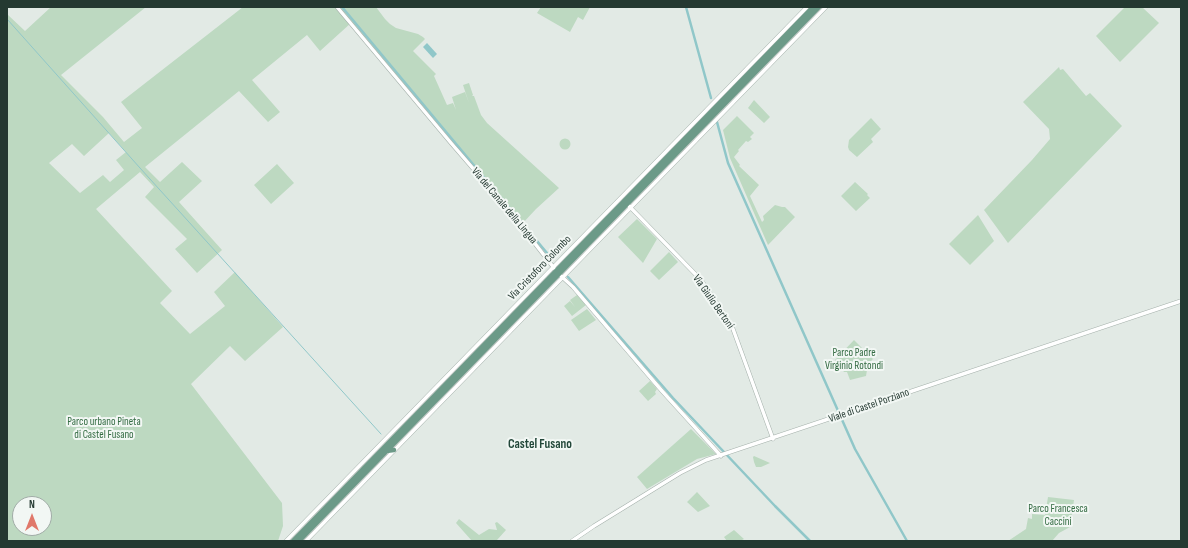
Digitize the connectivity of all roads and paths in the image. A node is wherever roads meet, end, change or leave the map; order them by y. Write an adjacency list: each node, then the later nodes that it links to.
1 (337, 7): 9 (street, Via del Canale della Lingua)
2 (807, 7): 6 (street, Via Cristoforo Colombo)
3 (814, 7): 6 (main road, Via Cristoforo Colombo)
4 (819, 7): 6 (main road, Via Cristoforo Colombo)
5 (826, 7): 6 (street, Via Cristoforo Colombo)
6 (625, 203): 7 (street, Via Cristoforo Colombo); 8 (main road, Via Cristoforo Colombo); 9 (main road, Via Cristoforo Colombo); 13 (street, Via Giulio Bertoni)
7 (594, 224): 8 (street); 9 (street, Via Cristoforo Colombo)
8 (602, 224): 9 (main road, Via Cristoforo Colombo)
9 (558, 272): 11 (main road, Via Cristoforo Colombo); 12 (street, Via Cristoforo Colombo); 16 (street, Via del Canale della Lingua); 17 (street, Via Cristoforo Colombo); 18 (main road, Via Cristoforo Colombo)
10 (1181, 301): 13 (street, Viale di Castel Porziano)
11 (515, 318): 12 (main road); 15 (main road, Via Cristoforo Colombo)
12 (522, 318): 14 (street, Via Cristoforo Colombo)
13 (773, 439): 16 (street, Viale di Castel Porziano)
14 (394, 450): 15 (main road); 18 (street, Via Cristoforo Colombo)
15 (386, 451): 18 (main road, Via Cristoforo Colombo)
16 (722, 455): 21 (street, Viale di Castel Porziano)
17 (299, 528): 18 (street); 19 (street, Via Cristoforo Colombo)
18 (302, 539): 20 (main road, Via Cristoforo Colombo)
19 (286, 541)
20 (293, 541)
21 (572, 541)

